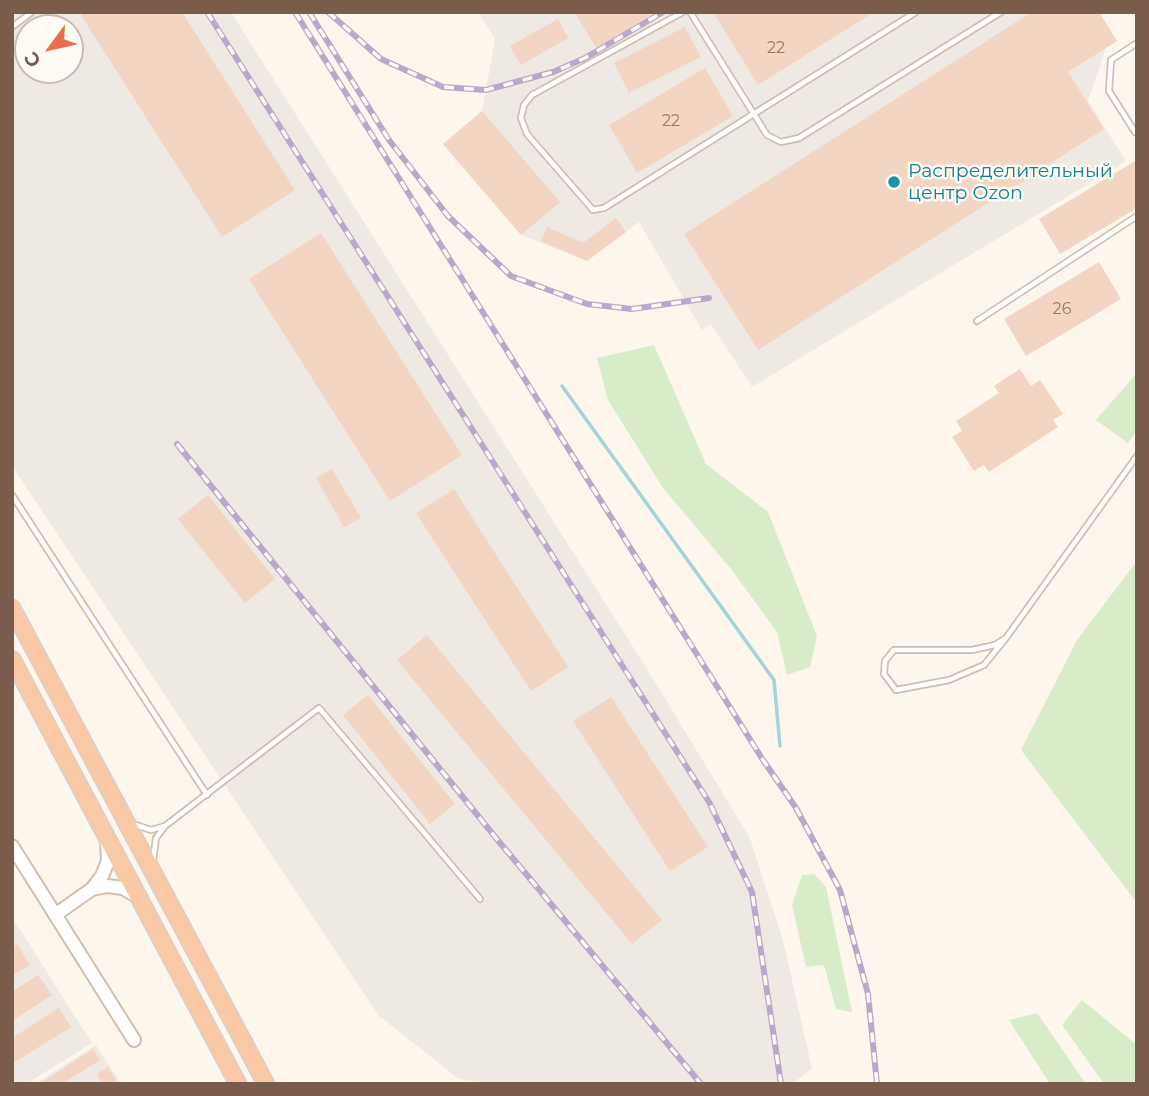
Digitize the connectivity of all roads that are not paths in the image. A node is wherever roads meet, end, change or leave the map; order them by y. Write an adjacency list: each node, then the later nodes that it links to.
1 (32, 12): 6 (lane)
2 (683, 12): 8 (lane)
3 (690, 12): 8 (lane)
4 (916, 12): 8 (lane)
5 (1001, 12): 8 (lane)
6 (12, 27)
7 (1137, 43): 9 (lane)
8 (754, 114)
9 (1137, 130)
10 (1137, 216): 11 (lane)
11 (977, 321)
12 (1137, 456): 15 (lane)
13 (12, 495): 17 (lane)
14 (12, 608): 18 (highway)
15 (1006, 638): 15 (lane)
16 (12, 659): 20 (highway)
17 (207, 795): 19 (lane); 25 (lane)
18 (126, 819): 19 (lane); 22 (highway)
19 (165, 826): 22 (lane)
20 (107, 837): 23 (street); 24 (highway)
21 (12, 846): 26 (street)
22 (154, 872): 29 (highway)
23 (92, 889): 24 (street); 26 (street)
24 (140, 898): 28 (highway)
25 (480, 899)
26 (55, 915): 27 (street)
27 (134, 1041)
28 (238, 1084)
29 (266, 1084)

